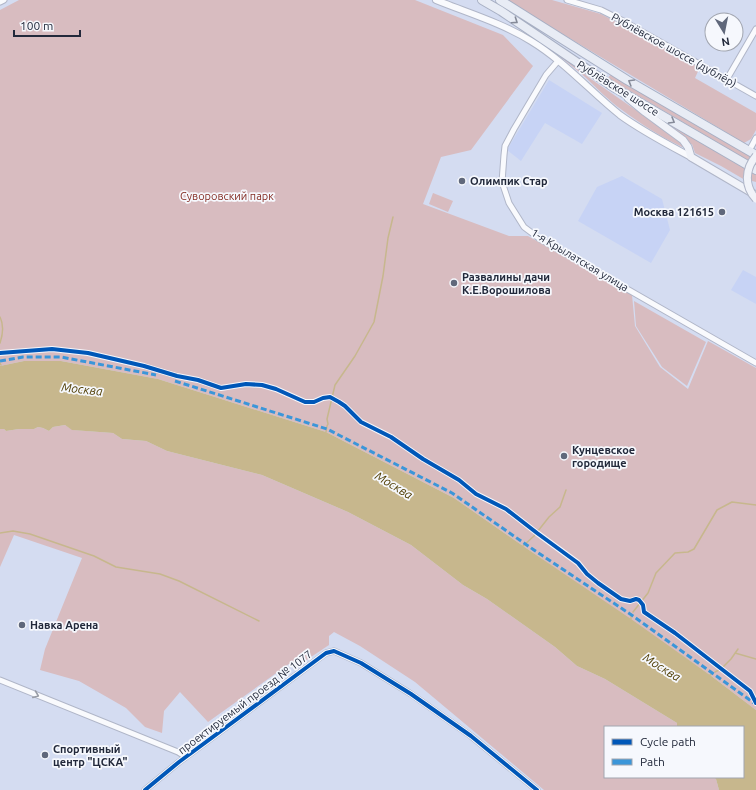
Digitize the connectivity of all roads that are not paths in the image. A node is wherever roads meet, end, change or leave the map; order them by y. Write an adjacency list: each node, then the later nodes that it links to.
1 (4, 0): 6 (street)
2 (436, 0): 8 (street)
3 (482, 0): 10 (main road, Рублёвское шоссе, one-way to 10)
4 (500, 0): 13 (main road, Рублёвское шоссе, one-way to 4)
5 (568, 0): 9 (street, Рублёвское шоссе (дублёр))
6 (0, 2)
7 (756, 29): 9 (street)
8 (558, 61): 14 (street); 18 (street, 1-я Крылатская улица)
9 (727, 79): 11 (street, Рублёвское шоссе (дублёр))
10 (615, 88): 14 (main road); 15 (main road, Рублёвское шоссе, one-way to 15)
11 (756, 96)
12 (756, 138): 13 (street)
13 (754, 154): 17 (main road, bridge)
14 (691, 157): 16 (main road)
15 (756, 170)
16 (756, 195)
17 (756, 199)
18 (756, 363)
19 (0, 680): 20 (street, one-way to 20)
20 (186, 757): 21 (street, проектируемый проезд № 1077); 22 (street, проектируемый проезд № 1077)
21 (145, 790)
22 (537, 790)

